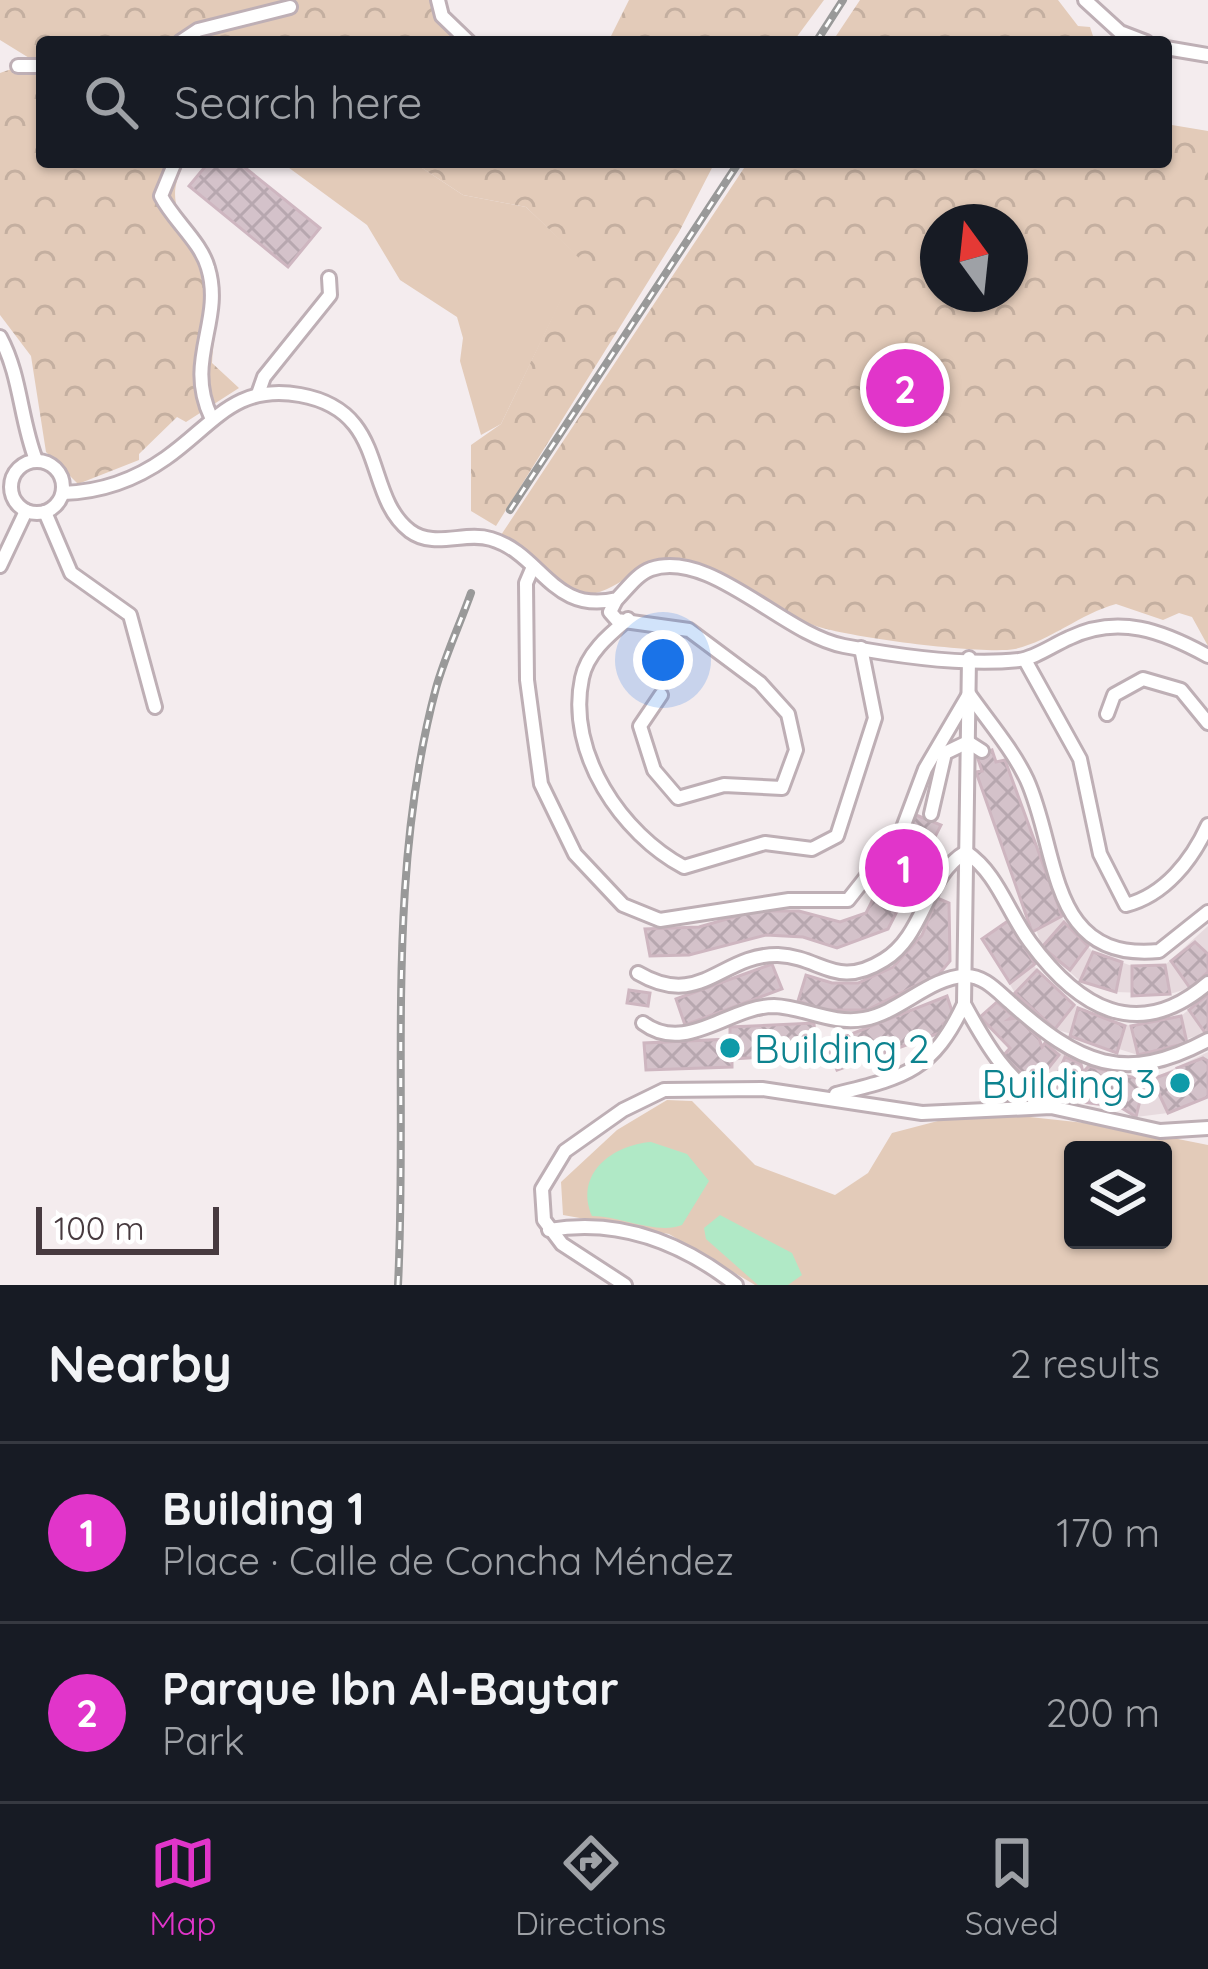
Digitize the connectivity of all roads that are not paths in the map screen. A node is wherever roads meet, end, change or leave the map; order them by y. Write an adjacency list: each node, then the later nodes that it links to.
1 (438, 0): 5 (street)
2 (1085, 0): 6 (street)
3 (290, 7): 4 (street)
4 (189, 36)
5 (463, 36)
6 (1134, 36)
7 (1172, 49): 8 (street)
8 (1208, 55)
9 (18, 66): 10 (street)
10 (36, 66)
11 (173, 168): 15 (street)
12 (329, 278): 14 (street)
13 (0, 337): 16 (street)
14 (258, 394): 15 (street); 22 (street)
15 (211, 417): 18 (street)
16 (36, 460): 17 (street); 18 (street)
17 (5, 491): 19 (street)
18 (63, 493): 20 (street)
19 (26, 511): 20 (street); 21 (street)
20 (45, 512): 31 (street)
21 (0, 566)
22 (532, 568): 23 (street); 29 (street)
23 (617, 599): 24 (street); 25 (street)
24 (628, 619): 25 (street); 30 (street)
25 (861, 648): 27 (street)
26 (1208, 656): 28 (street)
27 (969, 658): 28 (street); 29 (street)
28 (1025, 660): 37 (street)
29 (969, 694): 34 (street); 39 (street)
30 (661, 695)
31 (155, 707)
32 (1107, 714): 33 (street)
33 (1208, 723)
34 (968, 742): 35 (street); 36 (street); 38 (street)
35 (982, 751)
36 (931, 814)
37 (1208, 825)
38 (966, 851): 40 (street); 41 (street); 42 (street)
39 (1208, 912)
40 (638, 973)
41 (964, 976): 43 (street); 44 (street); 45 (street)
42 (1208, 983)
43 (964, 1004): 46 (street); 47 (street)
44 (643, 1023)
45 (1208, 1040)
46 (1018, 1085): 48 (street); 49 (street)
47 (831, 1095): 49 (street); 51 (street)
48 (1051, 1107): 49 (street); 50 (street)
49 (1015, 1108)
50 (1208, 1128)
51 (549, 1230): 52 (street); 53 (street)
52 (625, 1285)
53 (736, 1285)

